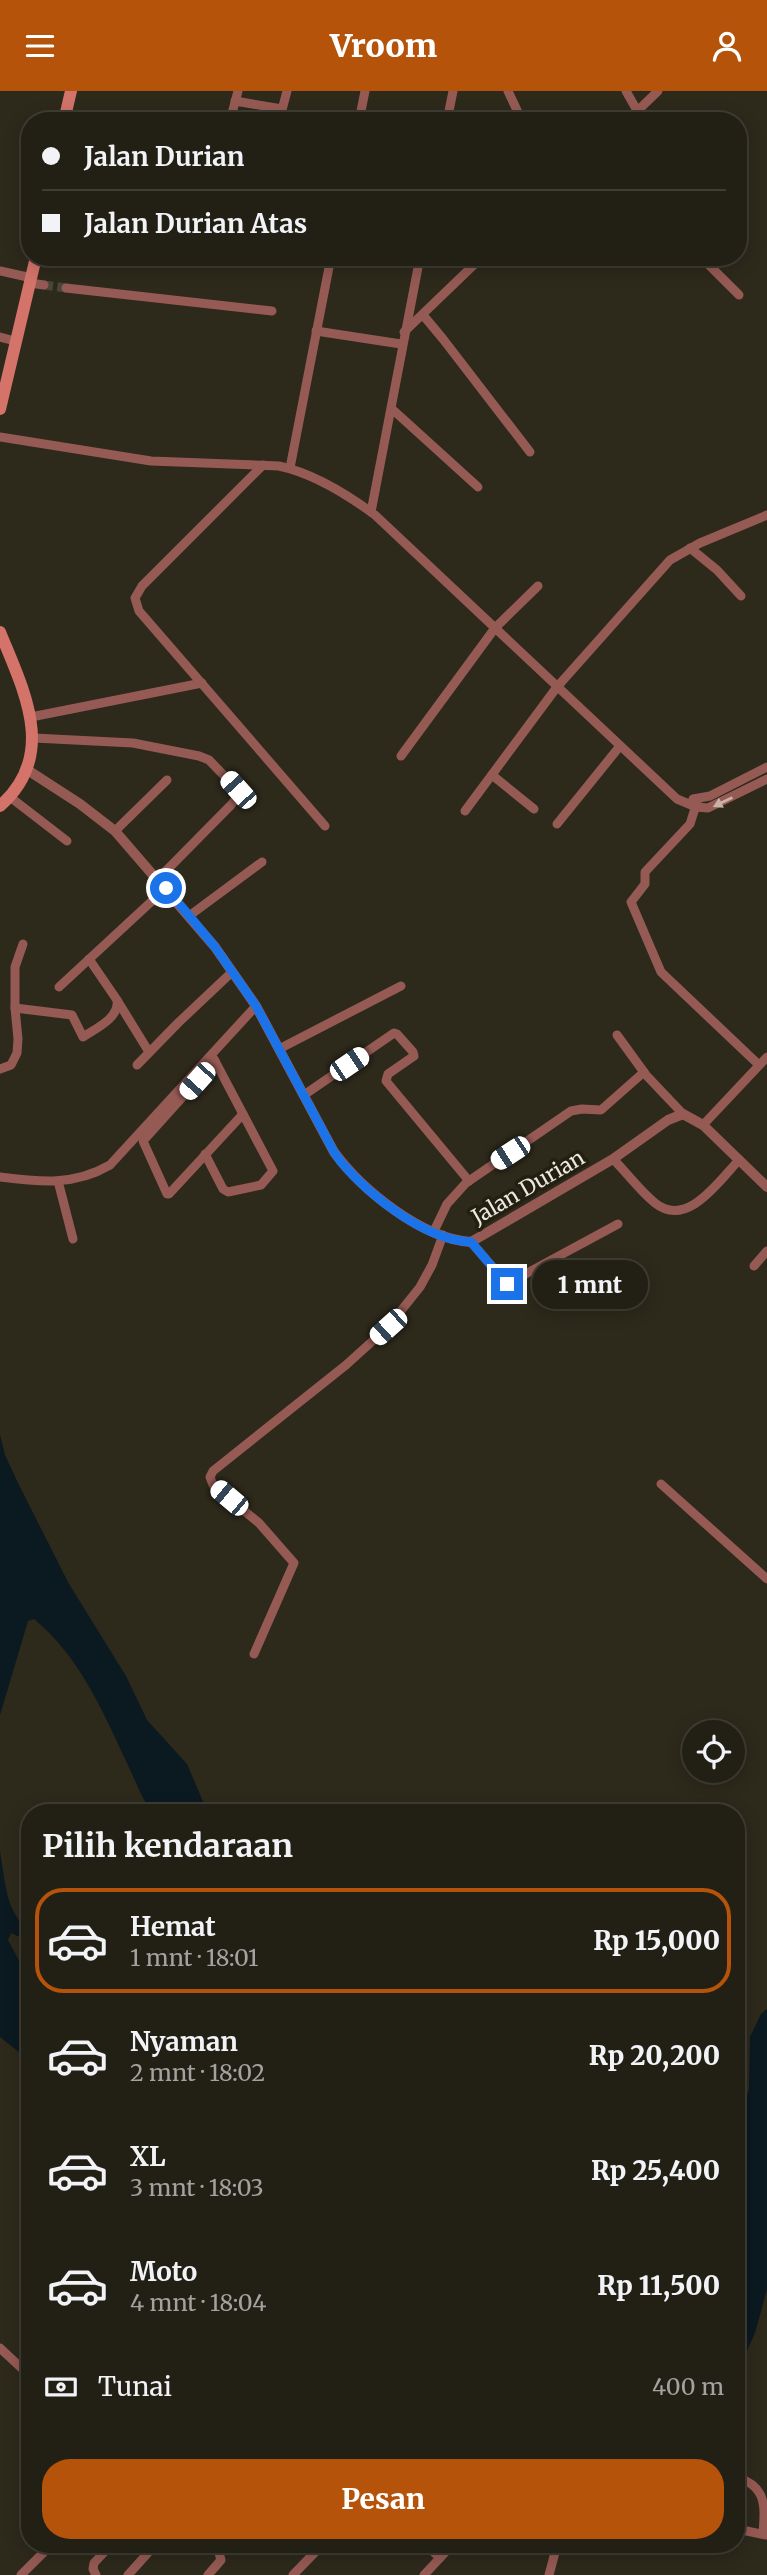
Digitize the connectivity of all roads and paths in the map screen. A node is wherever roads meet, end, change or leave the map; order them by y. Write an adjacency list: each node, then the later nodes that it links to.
1 (71, 91): 10 (main road)
2 (287, 91): 9 (street)
3 (365, 91): 12 (street)
4 (453, 91): 13 (street)
5 (508, 91): 14 (street)
6 (626, 91): 15 (street)
7 (658, 91): 15 (street)
8 (237, 96): 9 (street)
9 (282, 109): 11 (street)
10 (66, 112)
11 (281, 112)
12 (361, 112)
13 (449, 112)
14 (518, 112)
15 (636, 112)
16 (34, 266): 22 (main road)
17 (329, 266): 28 (street)
18 (418, 266): 29 (street)
19 (473, 266): 27 (street)
20 (710, 266): 25 (street)
21 (0, 271): 22 (street)
22 (31, 281): 23 (street); 31 (main road)
23 (44, 285)
24 (66, 288): 26 (street)
25 (739, 295)
26 (272, 311)
27 (423, 315): 29 (street); 36 (street)
28 (316, 331): 32 (street); 38 (street)
29 (404, 332): 32 (street)
30 (0, 337): 31 (street)
31 (15, 341): 33 (main road)
32 (401, 344): 34 (street)
33 (0, 409)
34 (392, 409): 39 (street); 40 (street)
35 (0, 437): 37 (street)
36 (530, 452)
37 (263, 465): 38 (street); 47 (street)
38 (290, 468): 40 (street)
39 (478, 487)
40 (371, 512): 45 (street)
41 (767, 515): 42 (street)
42 (690, 548): 44 (street); 48 (street)
43 (538, 586): 45 (street)
44 (740, 596)
45 (495, 628): 48 (street); 52 (street)
46 (0, 632): 49 (main road)
47 (202, 683): 49 (street); 63 (street)
48 (557, 687): 51 (street); 55 (street)
49 (31, 717): 50 (main road)
50 (34, 738): 54 (main road); 67 (street)
51 (620, 746): 59 (street); 62 (street)
52 (401, 756)
53 (767, 767): 59 (street)
54 (26, 769): 58 (main road); 64 (street, Jalan Durian)
55 (492, 775): 60 (street); 61 (street)
56 (767, 779): 59 (street, one-way to 59)
57 (167, 780): 64 (street)
58 (5, 801): 65 (street)
59 (697, 803): 83 (street)
60 (534, 809)
61 (465, 811)
62 (557, 824)
63 (326, 826)
64 (115, 831): 67 (street, Jalan Durian)
65 (67, 841)
66 (262, 862): 68 (street)
67 (162, 884): 68 (street, Jalan Durian); 70 (street)
68 (189, 916): 71 (street, Jalan Durian)
69 (23, 944): 76 (street)
70 (89, 959): 73 (street); 74 (street)
71 (232, 972): 75 (street, Jalan Durian); 79 (street)
72 (401, 986): 78 (street)
73 (59, 988)
74 (117, 1000): 76 (street); 79 (street)
75 (256, 1006): 78 (street, Jalan Durian); 81 (street)
76 (15, 1008): 84 (street)
77 (617, 1035): 85 (street)
78 (279, 1049): 86 (street, Jalan Durian)
79 (149, 1052): 82 (street)
80 (767, 1057): 83 (street)
81 (213, 1058): 87 (street); 90 (street); 94 (street)
82 (137, 1065)
83 (759, 1065): 89 (street)
84 (0, 1069)
85 (644, 1072): 88 (street); 95 (street)
86 (304, 1095): 95 (street); 98 (street, Jalan Durian)
87 (243, 1114): 90 (street); 90 (street)
88 (683, 1114): 89 (street); 91 (street, Jalan Durian)
89 (703, 1125): 92 (street)
90 (205, 1154)
91 (613, 1159): 92 (street); 100 (street, Jalan Durian)
92 (739, 1160): 96 (street)
93 (0, 1177): 94 (street)
94 (58, 1181): 99 (street)
95 (469, 1181): 98 (street)
96 (766, 1185)
97 (618, 1224): 100 (street)
98 (439, 1233): 100 (street, Jalan Durian); 105 (street)
99 (73, 1239)
100 (471, 1242)
101 (767, 1251): 102 (street)
102 (754, 1266)
103 (661, 1484): 104 (street)
104 (767, 1579)
105 (254, 1654)
106 (0, 2348): 107 (street)
107 (21, 2368)
108 (745, 2481): 110 (street)
109 (745, 2531): 110 (street)
110 (765, 2535)
111 (43, 2553): 120 (street)
112 (103, 2553): 121 (street)
113 (148, 2553): 122 (street)
114 (219, 2553): 123 (street)
115 (314, 2553): 124 (street)
116 (435, 2553): 119 (street)
117 (445, 2553): 119 (street)
118 (555, 2553): 126 (street)
119 (440, 2558): 125 (street)
120 (21, 2575)
121 (96, 2575)
122 (128, 2575)
123 (208, 2575)
124 (293, 2575)
125 (424, 2575)
126 (549, 2575)

